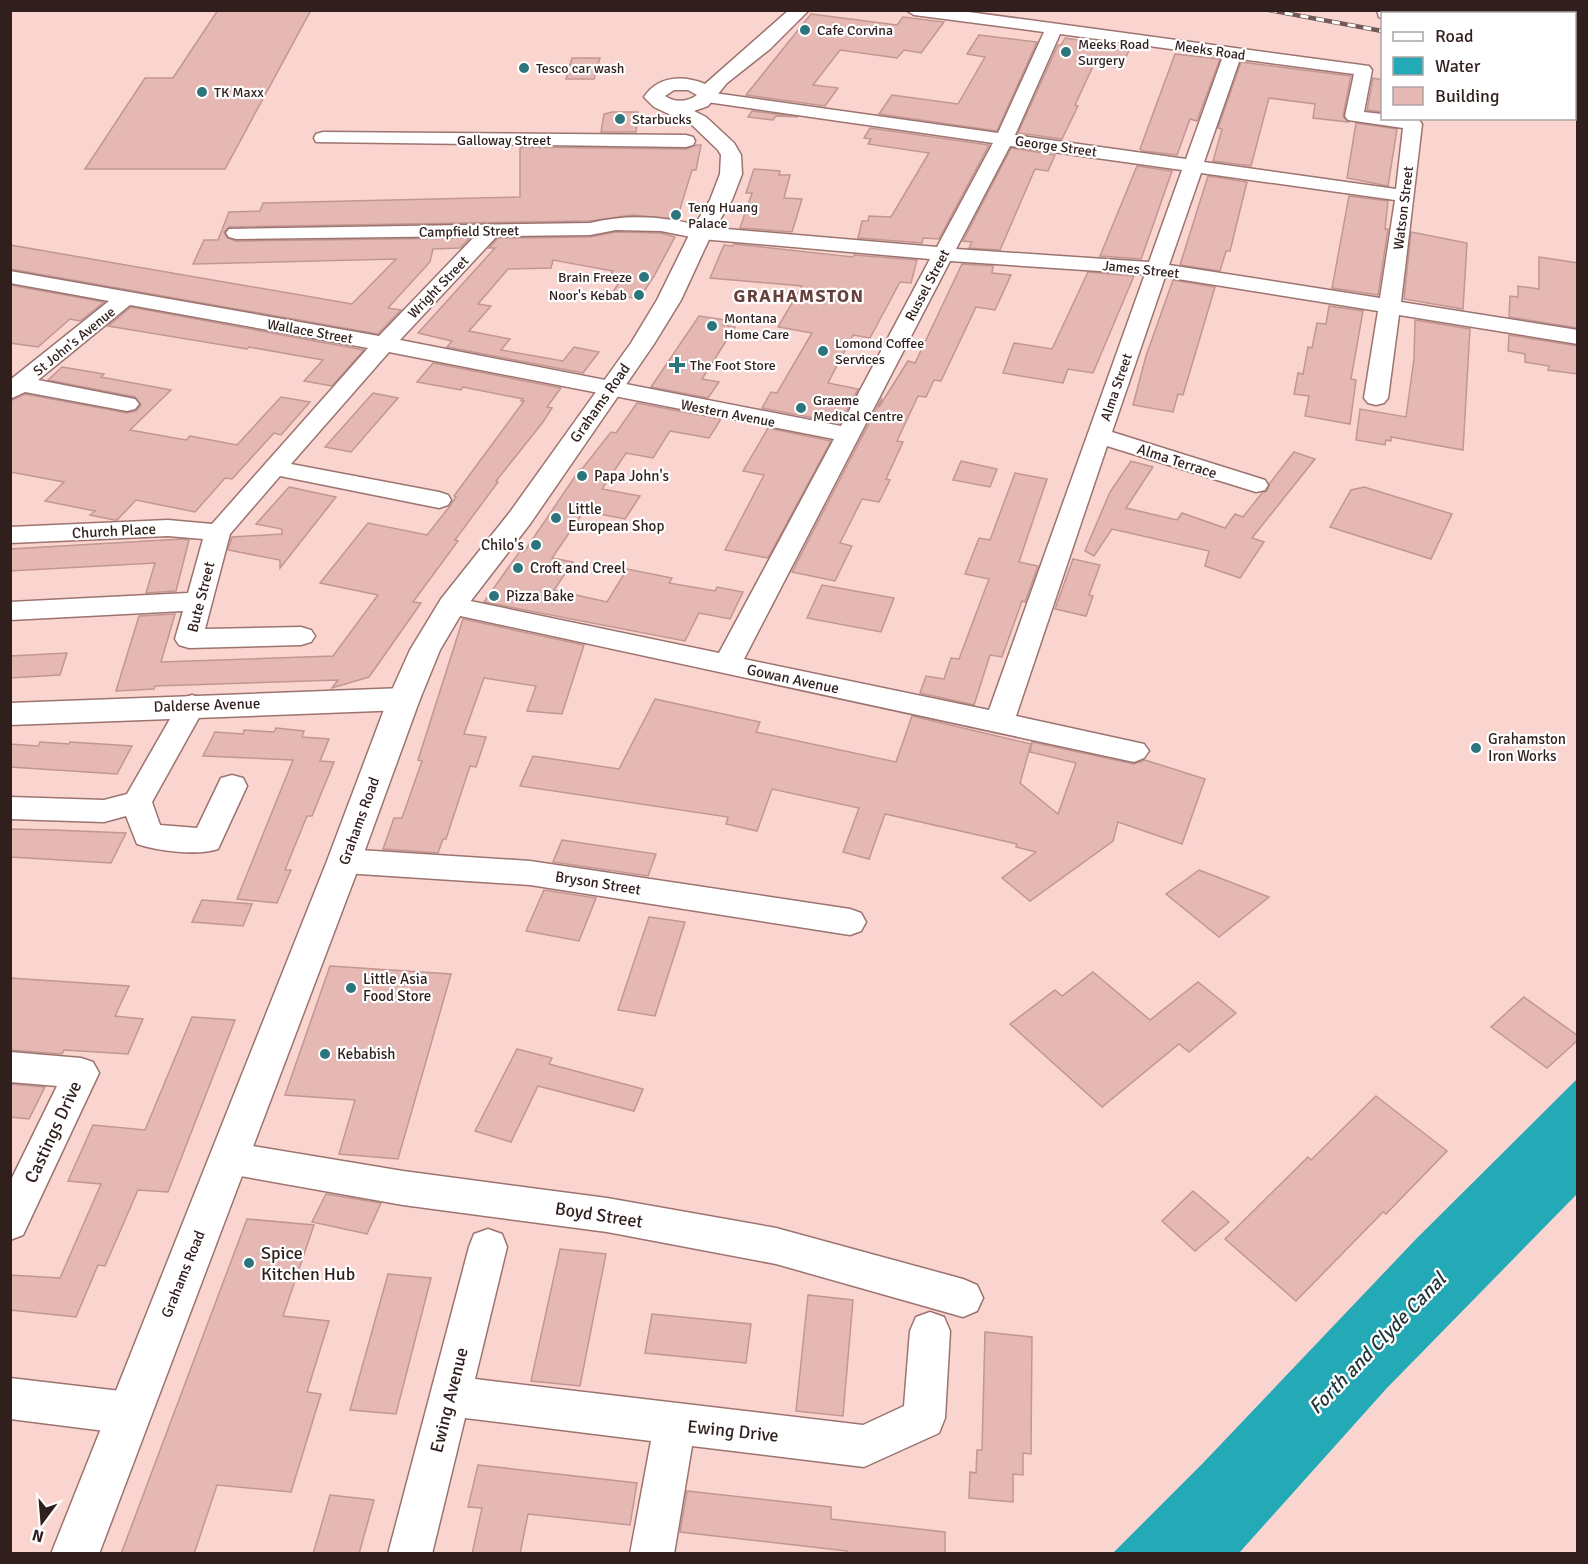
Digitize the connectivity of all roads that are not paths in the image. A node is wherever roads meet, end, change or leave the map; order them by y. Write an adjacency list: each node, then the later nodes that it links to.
1 (800, 10): 5 (main road)
2 (914, 10): 3 (street, Meeks Road)
3 (1054, 29): 4 (street, Meeks Road); 13 (street, Russel Street)
4 (1233, 53): 6 (street, Meeks Road); 16 (street, Alma Street)
5 (744, 60): 7 (main road); 8 (main road)
6 (1363, 70): 10 (street, Watson Street)
7 (679, 84): 8 (main road); 9 (main road)
8 (706, 97): 9 (main road); 13 (street, George Street); 15 (main road, Grahams Road)
9 (669, 106): 15 (main road, Grahams Road)
10 (1381, 120)
11 (1384, 120): 17 (street, Watson Street)
12 (323, 138): 14 (street, Galloway Street)
13 (1004, 139): 16 (street, George Street); 21 (street, Russel Street)
14 (686, 141)
15 (722, 142): 20 (main road, Grahams Road)
16 (1193, 166): 17 (street, George Street); 22 (street, Alma Street)
17 (1405, 196): 25 (street, Watson Street)
18 (492, 230): 19 (street, Campfield Street); 20 (street, Campfield Street); 27 (street, Wright Street)
19 (236, 233)
20 (701, 233): 21 (street, James Street); 29 (main road, Grahams Road)
21 (943, 254): 22 (street, James Street); 32 (street, Russel Street)
22 (1157, 269): 25 (street, James Street); 33 (street, Alma Street)
23 (10, 277): 24 (street, Wallace Street)
24 (128, 297): 27 (street, Wallace Street); 28 (street, St John's Avenue)
25 (1390, 307): 26 (street, James Street); 30 (street, Watson Street)
26 (1578, 337)
27 (384, 344): 29 (street, Wallace Street); 34 (street, Bute Street)
28 (16, 388): 31 (street, St John's Avenue)
29 (609, 390): 32 (street, Western Avenue); 40 (main road, Grahams Road)
30 (1376, 398)
31 (127, 404)
32 (848, 435): 43 (street, Russel Street)
33 (1099, 436): 35 (street, Alma Terrace); 47 (street, Alma Street)
34 (275, 468): 36 (street); 37 (street, Bute Street)
35 (1256, 485)
36 (439, 500)
37 (218, 532): 38 (street, Church Place); 39 (street, Bute Street)
38 (10, 535)
39 (199, 602): 41 (street); 42 (street, Bute Street)
40 (451, 606): 43 (street, Gowan Avenue); 44 (main road, Grahams Road)
41 (10, 611)
42 (301, 636)
43 (727, 665): 47 (street, Gowan Avenue)
44 (404, 699): 45 (main road, Dalderse Avenue); 52 (main road, Grahams Road)
45 (192, 705): 46 (main road, Dalderse Avenue); 50 (street)
46 (10, 714)
47 (999, 722): 48 (street, Gowan Avenue)
48 (1134, 751)
49 (232, 786): 50 (street)
50 (137, 802): 51 (street)
51 (10, 808)
52 (344, 861): 53 (street, Bryson Street); 55 (main road, Grahams Road)
53 (850, 922)
54 (10, 1067): 56 (street, Castings Drive)
55 (229, 1158): 58 (street, Boyd Street); 62 (main road, Grahams Road)
56 (10, 1223)
57 (488, 1247): 60 (street, Ewing Avenue)
58 (963, 1298)
59 (930, 1331): 63 (street, Ewing Drive)
60 (450, 1396): 63 (street, Ewing Drive); 65 (street, Ewing Avenue)
61 (10, 1398): 62 (street)
62 (129, 1413): 64 (main road, Grahams Road)
63 (675, 1424): 66 (street)
64 (75, 1554)
65 (410, 1554)
66 (652, 1554)

